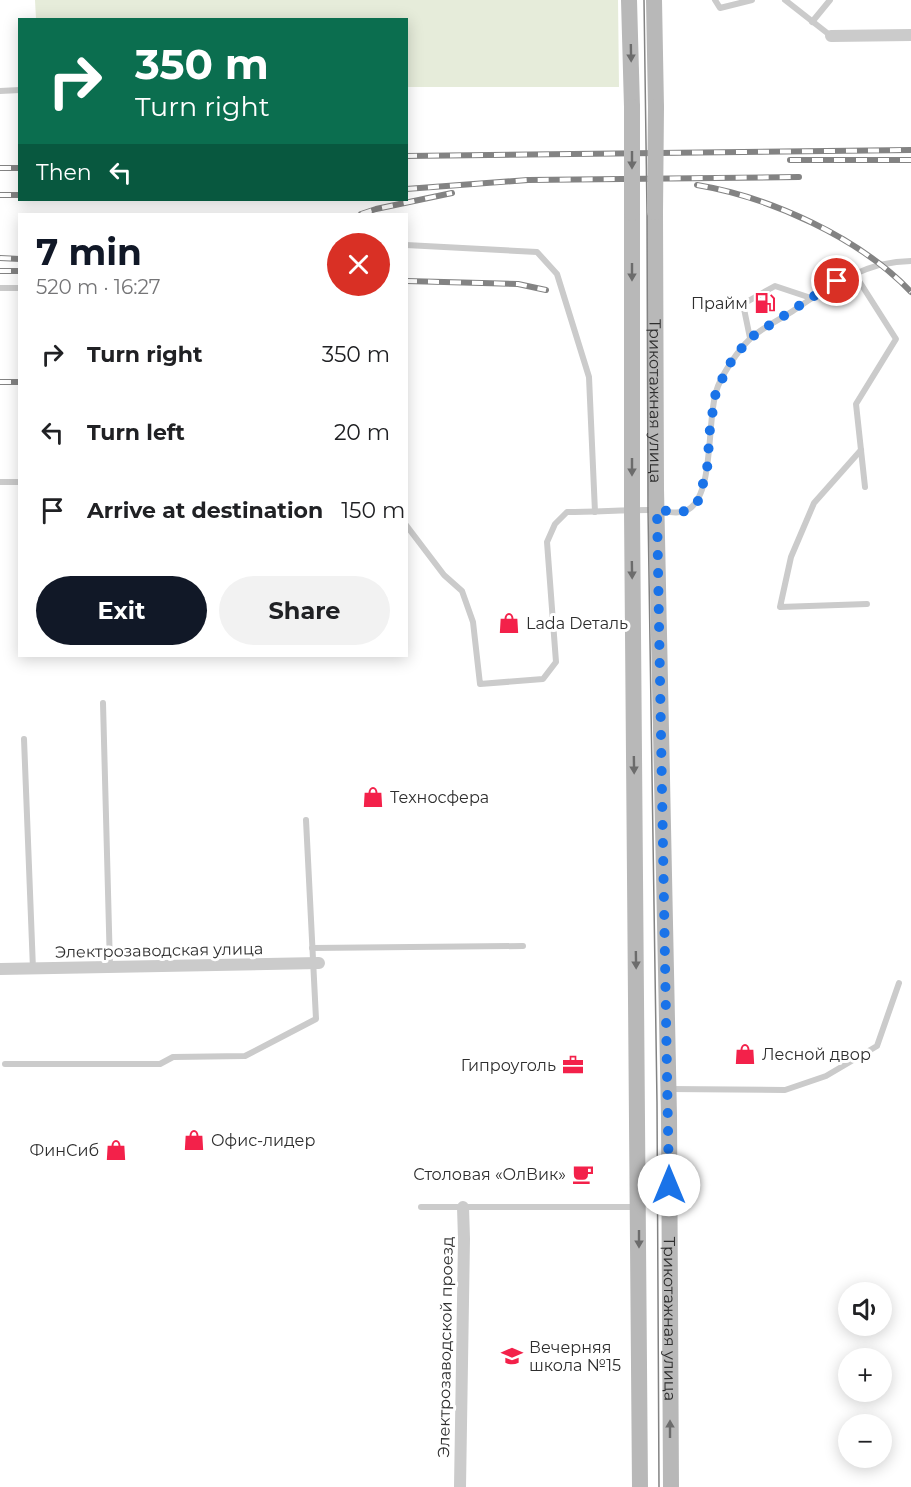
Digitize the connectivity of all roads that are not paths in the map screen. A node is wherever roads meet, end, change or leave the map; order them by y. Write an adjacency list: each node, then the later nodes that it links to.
1 (629, 0): 24 (main road, Трикотажная улица, one-way to 24, bridge)
2 (654, 0): 23 (main road, Трикотажная улица, bridge)
3 (715, 0): 4 (lane)
4 (752, 0)
5 (785, 0): 7 (lane)
6 (830, 0): 7 (lane)
7 (812, 21): 9 (lane)
8 (911, 35): 9 (street)
9 (831, 36)
10 (0, 90): 11 (lane)
11 (18, 90)
12 (408, 245): 25 (lane)
13 (911, 261): 14 (lane)
14 (854, 273): 17 (lane); 19 (lane)
15 (0, 288): 16 (lane)
16 (18, 288)
17 (811, 298): 18 (lane); 18 (lane)
18 (750, 338): 23 (lane)
19 (861, 450): 22 (lane); 27 (lane)
20 (0, 482): 21 (lane)
21 (18, 482)
22 (865, 487)
23 (657, 510): 24 (lane); 39 (main road, Трикотажная улица)
24 (632, 511): 25 (lane); 42 (main road, Трикотажная улица, one-way to 42)
25 (595, 512): 26 (lane)
26 (408, 528)
27 (867, 604)
28 (103, 703): 34 (lane)
29 (24, 739): 36 (lane)
30 (306, 820): 32 (lane)
31 (523, 946): 32 (lane)
32 (312, 948): 33 (lane)
33 (316, 964): 34 (street, Электрозаводская улица); 38 (lane)
34 (110, 967): 36 (street, Электрозаводская улица)
35 (0, 969): 36 (street, Электрозаводская улица)
36 (33, 969)
37 (899, 983): 39 (lane)
38 (5, 1064)
39 (668, 1089): 45 (main road, Трикотажная улица, one-way to 39)
40 (421, 1207): 41 (lane)
41 (463, 1207): 42 (lane); 43 (street, Электрозаводской проезд)
42 (639, 1207): 44 (main road, Трикотажная улица, one-way to 44)
43 (460, 1487)
44 (640, 1487)
45 (671, 1487)

